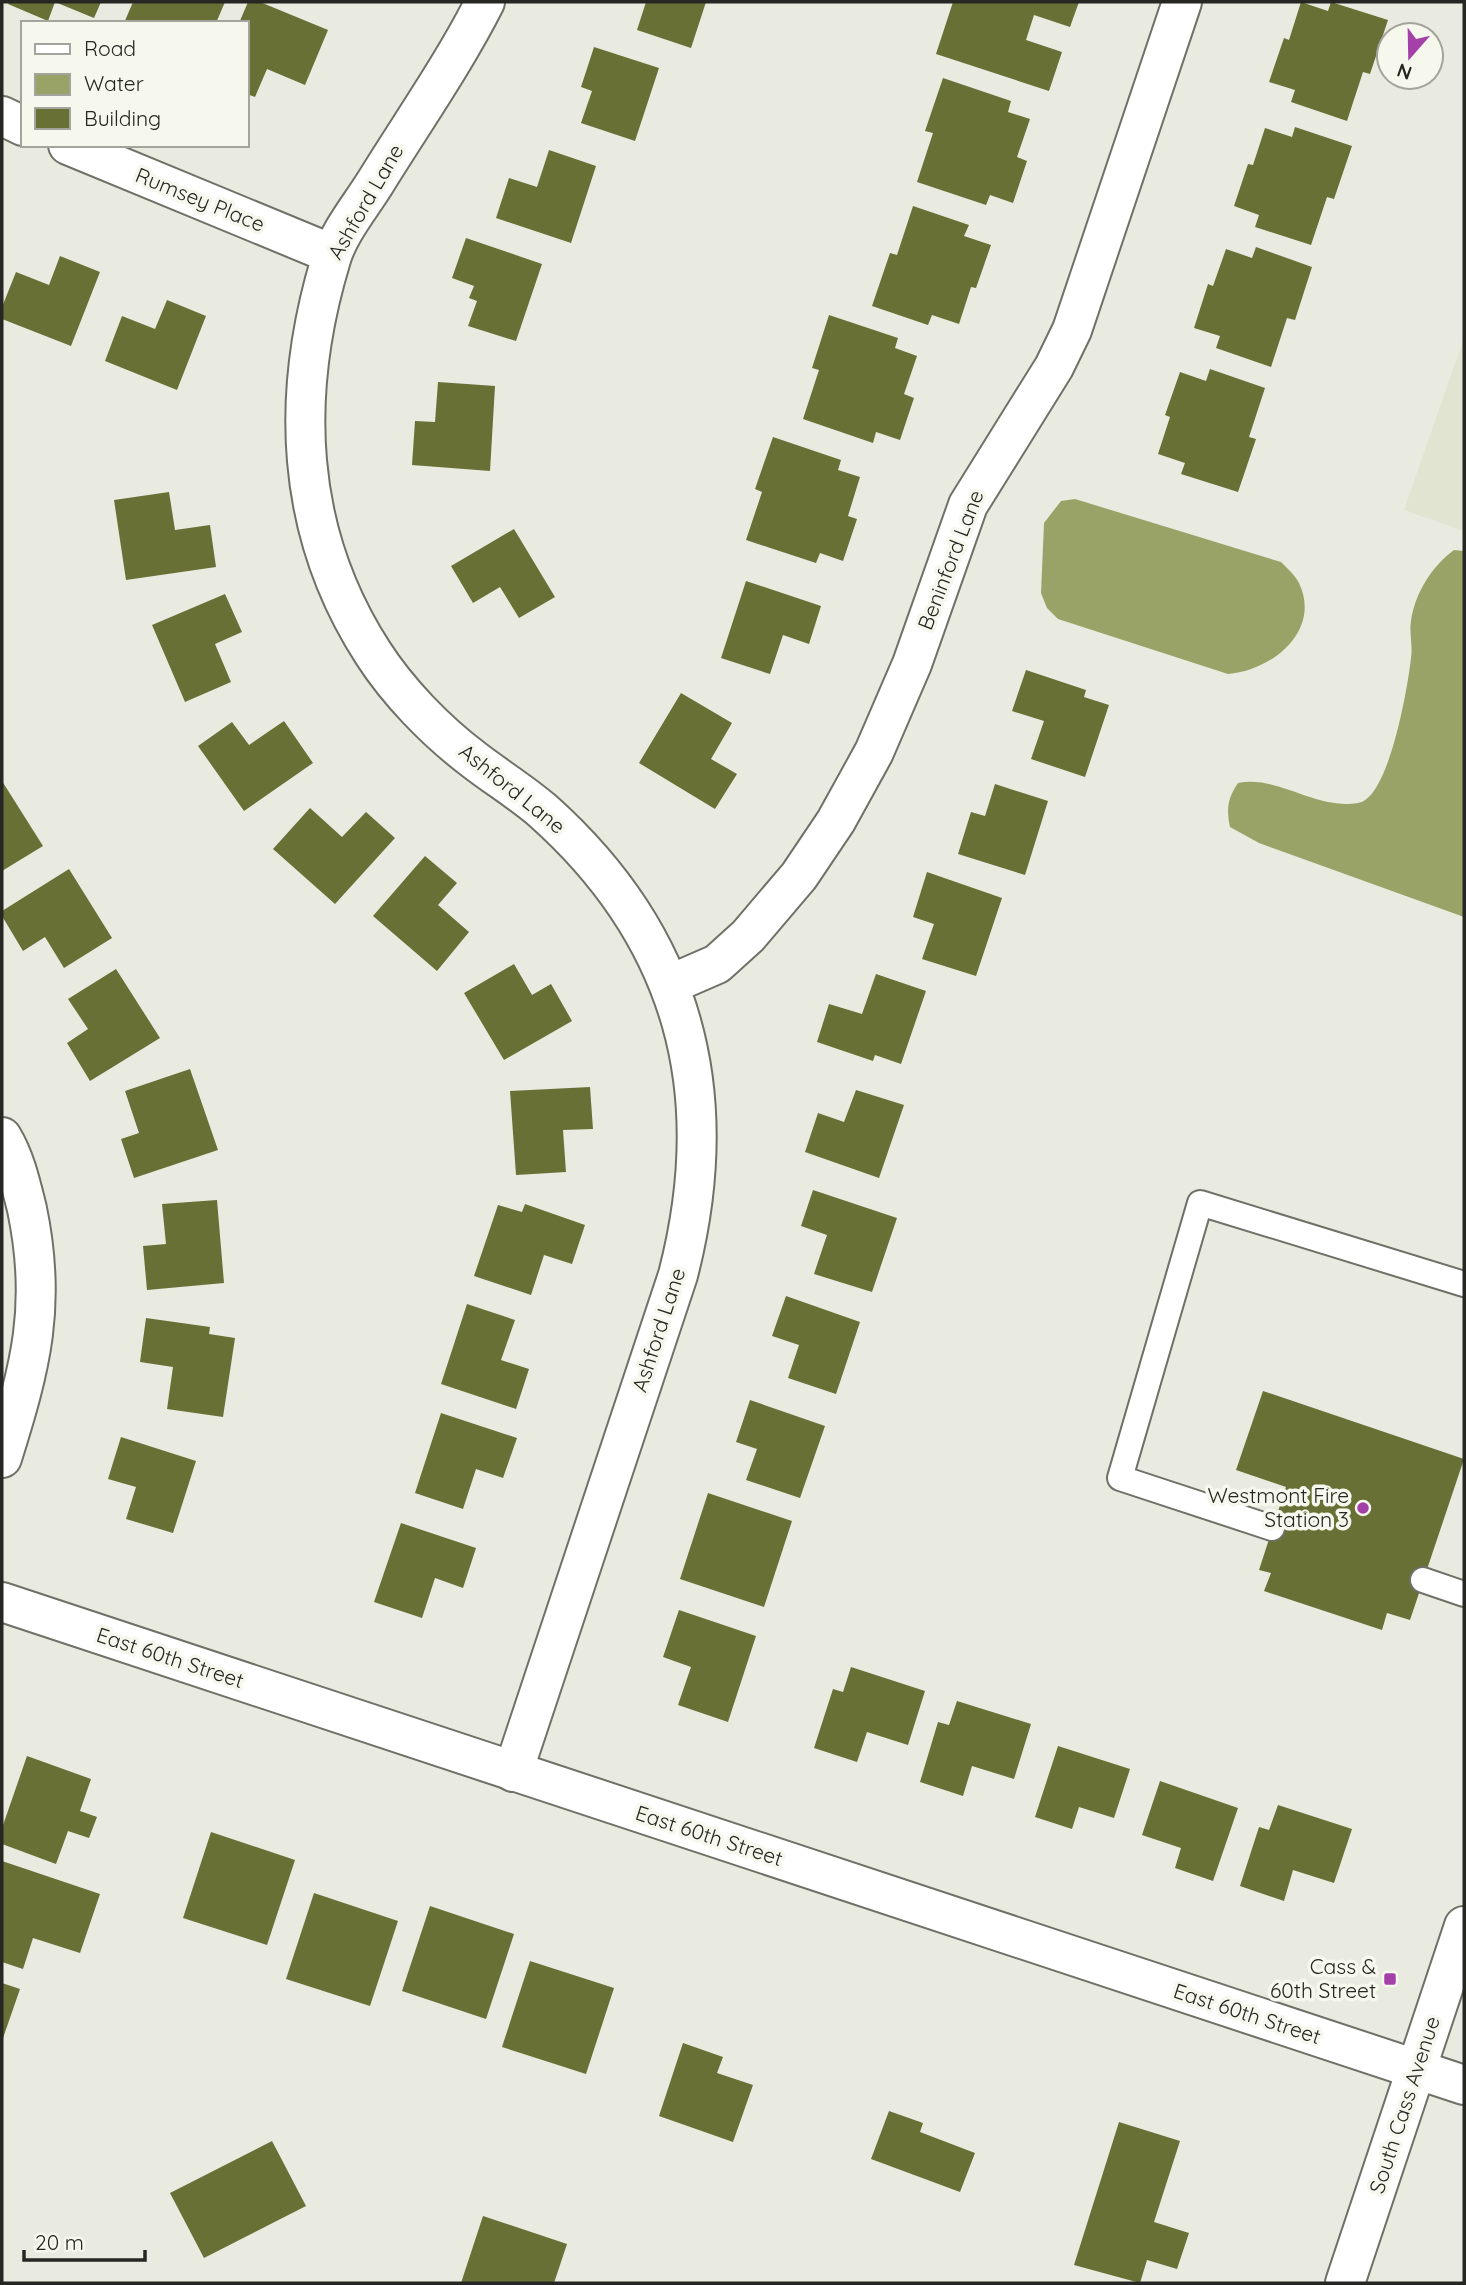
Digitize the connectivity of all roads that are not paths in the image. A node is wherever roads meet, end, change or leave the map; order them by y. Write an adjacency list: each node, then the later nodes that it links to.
1 (485, 2): 6 (street, Ashford Lane)
2 (1182, 2): 7 (street, Beninford Lane)
3 (2, 116): 4 (street)
4 (21, 125)
5 (73, 147): 6 (street, Rumsey Place)
6 (332, 254): 7 (street, Ashford Lane)
7 (671, 984): 15 (street, Ashford Lane)
8 (2, 1137): 10 (street)
9 (1464, 1284): 11 (lane)
10 (2, 1458)
11 (1272, 1528)
12 (1423, 1580): 13 (lane)
13 (1464, 1594)
14 (2, 1602): 15 (street, East 60th Street)
15 (513, 1772): 17 (street, East 60th Street)
16 (1464, 1926): 17 (street, South Cass Avenue)
17 (1416, 2069): 18 (street, East 60th Street); 19 (street, South Cass Avenue)
18 (1464, 2085)
19 (1345, 2283)

